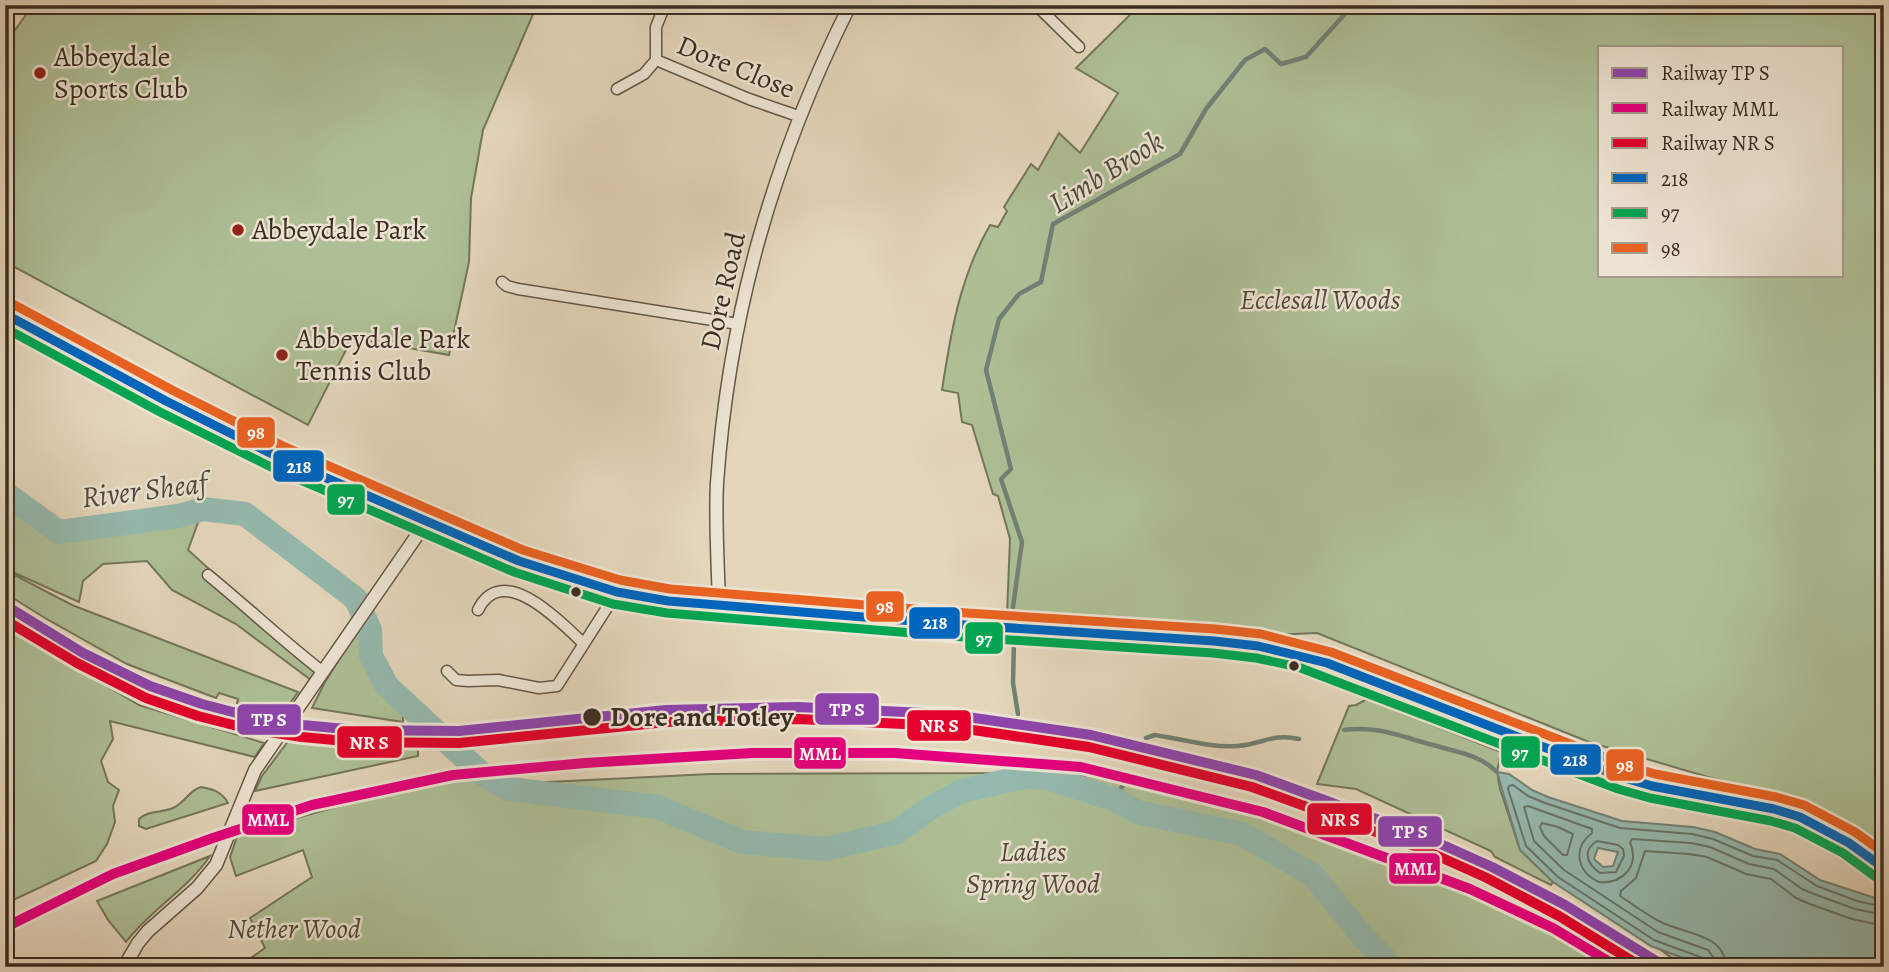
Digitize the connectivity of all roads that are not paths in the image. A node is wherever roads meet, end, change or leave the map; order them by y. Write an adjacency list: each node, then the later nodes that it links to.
1 (665, 5): 5 (street, Dore Close)
2 (850, 5): 7 (street, Dore Road)
3 (1036, 5): 4 (street)
4 (1079, 47)
5 (656, 60): 6 (street, Dore Close); 7 (street, Dore Close)
6 (617, 89)
7 (798, 116): 10 (street, Dore Road)
8 (502, 282): 10 (street)
9 (5, 314): 11 (main road)
10 (738, 324): 14 (street, Dore Road)
11 (427, 521): 13 (main road); 18 (street)
12 (208, 575): 18 (street)
13 (617, 592): 14 (main road); 16 (street)
14 (719, 605): 19 (main road)
15 (478, 610): 16 (street)
16 (584, 644): 17 (street)
17 (447, 671)
18 (323, 672): 20 (street)
19 (1884, 868)
20 (124, 967)

